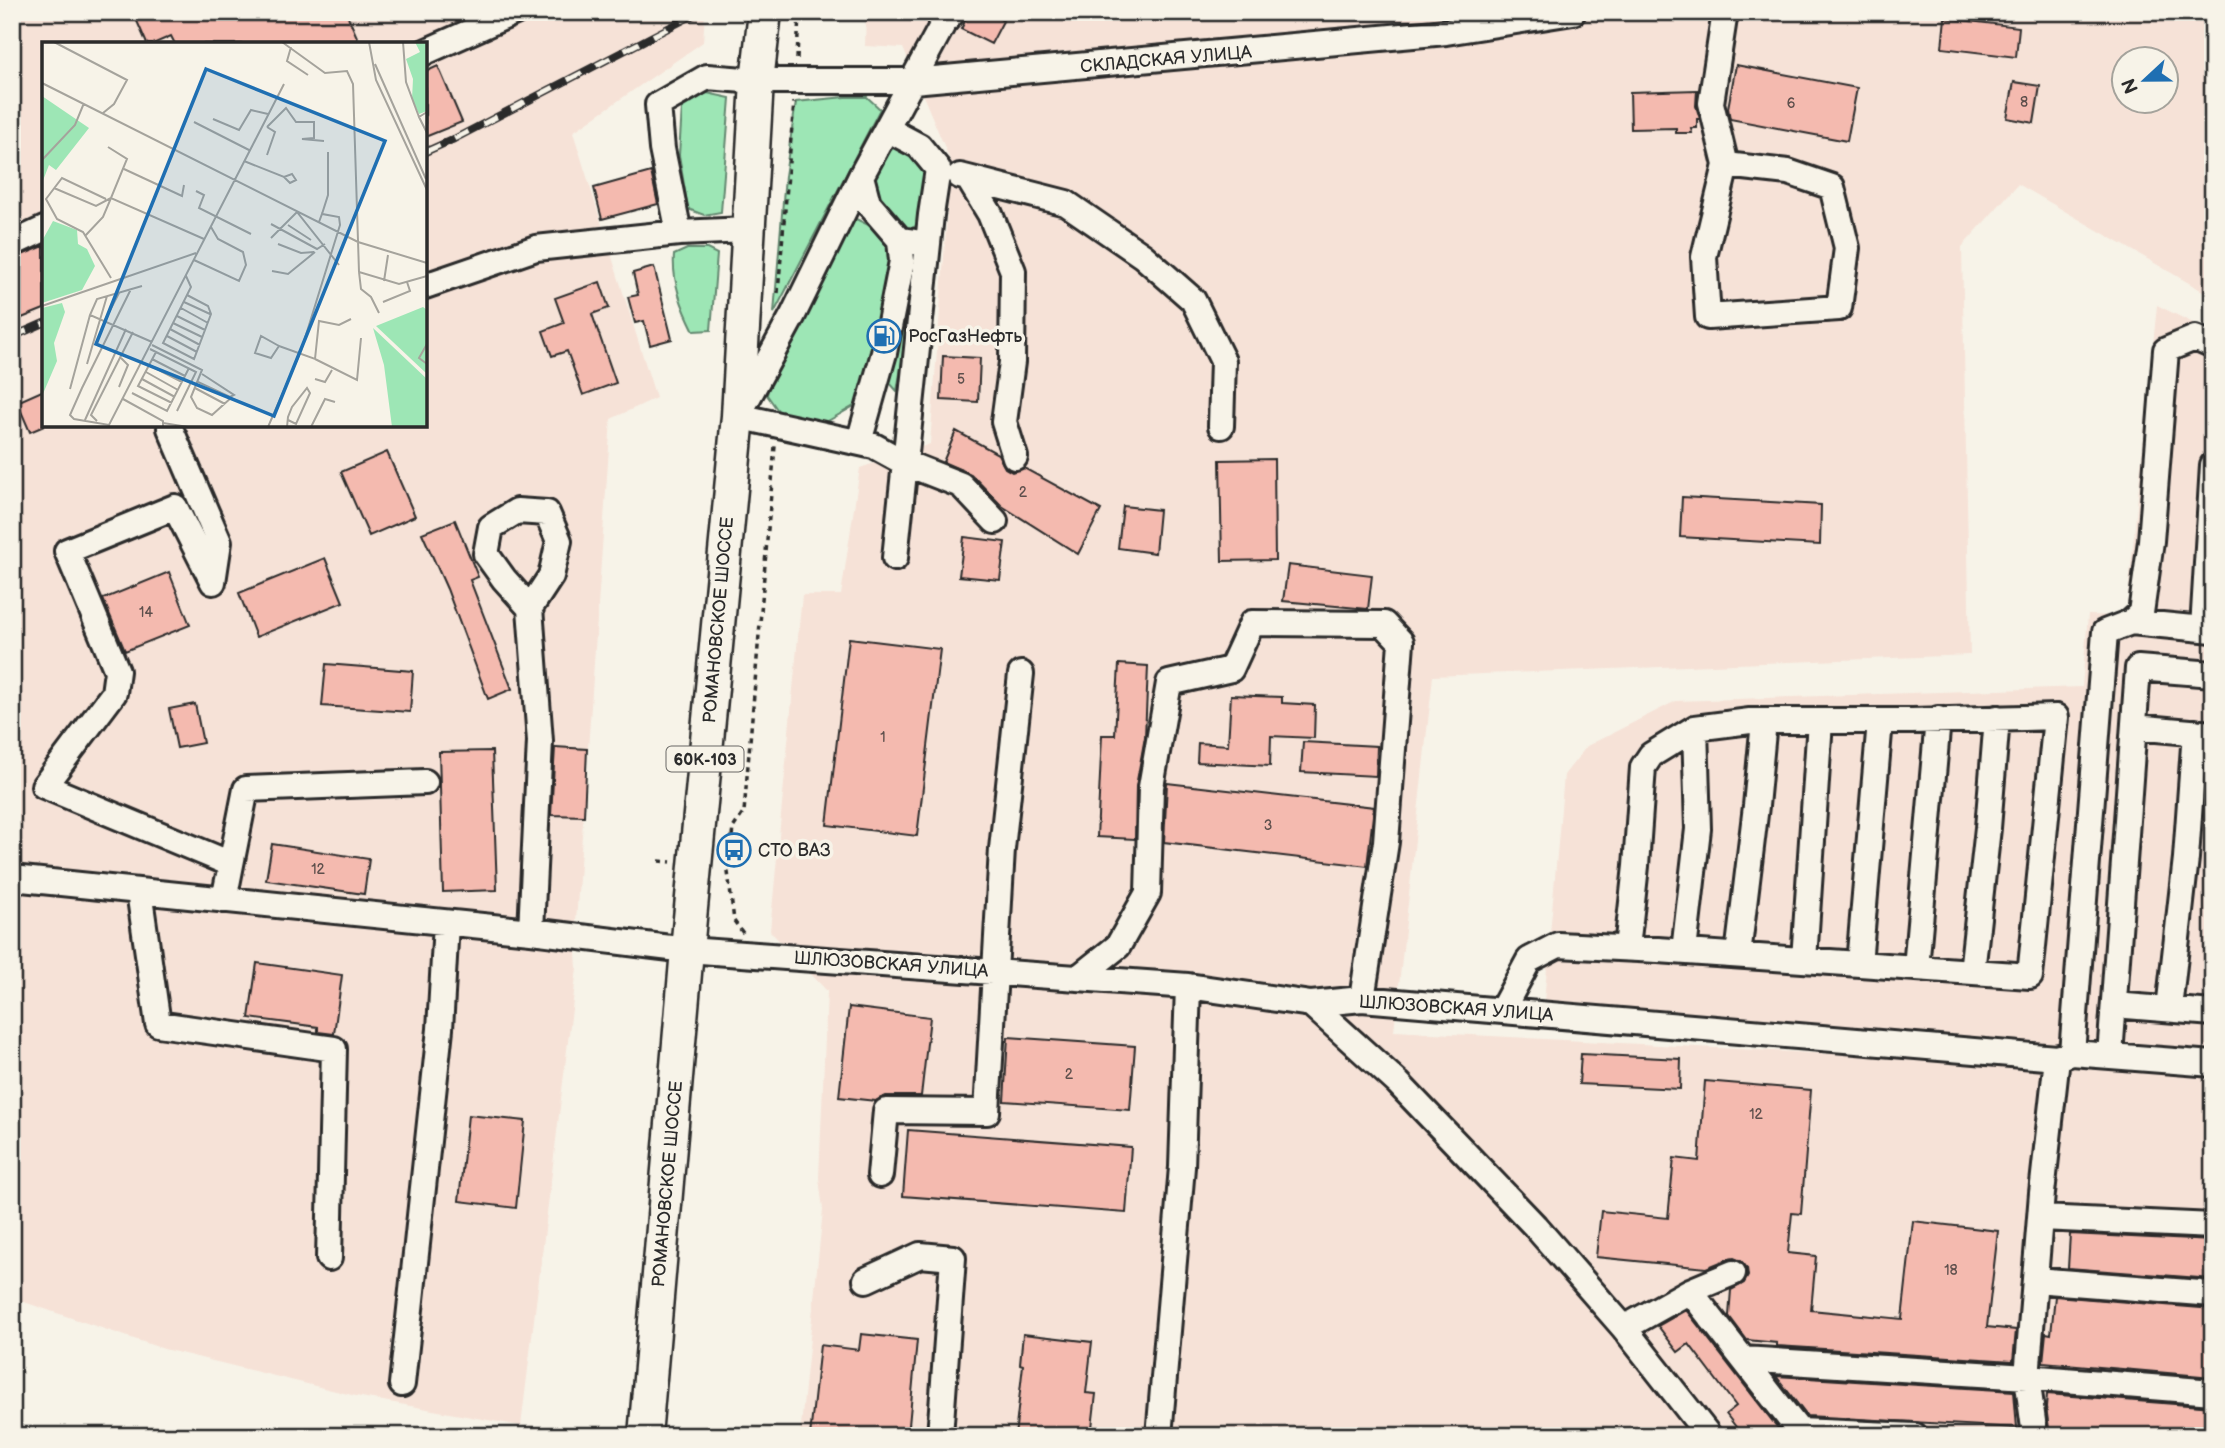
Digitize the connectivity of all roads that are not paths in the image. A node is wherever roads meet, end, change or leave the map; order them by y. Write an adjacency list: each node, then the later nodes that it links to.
1 (515, 12): 6 (street)
2 (765, 12): 7 (main road, РОМАНОВСКОЕ ШОССЕ / 60К-103)
3 (953, 12): 8 (street)
4 (1573, 12): 8 (street, СКЛАДСКАЯ УЛИЦА)
5 (1725, 12): 10 (street)
6 (427, 51)
7 (757, 81): 8 (street, СКЛАДСКАЯ УЛИЦА); 16 (main road, РОМАНОВСКОЕ ШОССЕ / 60К-103); 17 (street, СКЛАДСКАЯ УЛИЦА)
8 (913, 81): 9 (street)
9 (887, 129): 11 (street); 12 (street)
10 (1726, 165): 10 (street)
11 (938, 169): 13 (street); 14 (street)
12 (861, 176): 18 (street); 22 (street)
13 (968, 178): 23 (street); 26 (street)
14 (931, 215): 18 (street); 27 (street)
15 (42, 230): 19 (street)
16 (747, 230): 17 (street); 22 (main road, РОМАНОВСКОЕ ШОССЕ / 60К-103)
17 (679, 233): 20 (street)
18 (900, 240): 25 (street)
19 (12, 244)
20 (427, 285)
21 (2213, 346): 32 (street)
22 (752, 419): 25 (street); 52 (main road, РОМАНОВСКОЕ ШОССЕ / 60К-103)
23 (1221, 426)
24 (170, 428): 45 (street)
25 (859, 442): 27 (street)
26 (1015, 457)
27 (905, 463): 29 (street); 30 (street)
28 (2213, 465): 33 (street)
29 (995, 521)
30 (895, 558)
31 (530, 608): 50 (street)
32 (2131, 622): 33 (street); 68 (street)
33 (2208, 629)
34 (1021, 674): 58 (street)
35 (2213, 674): 41 (street)
36 (1997, 718): 37 (street); 59 (street); 59 (street)
37 (1938, 719): 40 (street); 57 (street)
38 (1764, 721): 39 (street); 42 (street); 54 (street)
39 (1820, 721): 40 (street); 55 (street)
40 (1880, 721): 56 (street)
41 (2134, 727): 43 (street); 64 (street)
42 (1695, 728): 51 (street); 53 (street)
43 (2204, 733): 65 (street)
44 (425, 782): 45 (street)
45 (231, 864): 48 (street)
46 (12, 878): 47 (street, ШЛЮЗОВСКАЯ УЛИЦА)
47 (139, 891): 48 (street, ШЛЮЗОВСКАЯ УЛИЦА); 74 (street)
48 (224, 900): 49 (street, ШЛЮЗОВСКАЯ УЛИЦА)
49 (446, 923): 50 (street, ШЛЮЗОВСКАЯ УЛИЦА); 83 (street)
50 (531, 931): 52 (street, ШЛЮЗОВСКАЯ УЛИЦА)
51 (1627, 948): 53 (street); 66 (street)
52 (687, 950): 58 (street, ШЛЮЗОВСКАЯ УЛИЦА); 86 (main road, РОМАНОВСКОЕ ШОССЕ / 60К-103)
53 (1684, 951): 54 (street)
54 (1738, 955): 55 (street)
55 (1804, 960): 56 (street)
56 (1859, 964): 57 (street)
57 (1916, 968): 59 (street)
58 (996, 971): 60 (street, ШЛЮЗОВСКАЯ УЛИЦА); 71 (street)
59 (1972, 972)
60 (1079, 977): 61 (street, ШЛЮЗОВСКАЯ УЛИЦА); 62 (street)
61 (1188, 986): 63 (street, ШЛЮЗОВСКАЯ УЛИЦА); 88 (street)
62 (1362, 999): 63 (street, ШЛЮЗОВСКАЯ УЛИЦА); 66 (street, ШЛЮЗОВСКАЯ УЛИЦА)
63 (1311, 1004): 80 (street)
64 (2114, 1005): 65 (street); 69 (street)
65 (2169, 1009): 67 (street)
66 (1502, 1010): 68 (street, ШЛЮЗОВСКАЯ УЛИЦА)
67 (2213, 1013)
68 (2065, 1055): 69 (street, ШЛЮЗОВСКАЯ УЛИЦА); 72 (street)
69 (2110, 1056): 70 (street, ШЛЮЗОВСКАЯ УЛИЦА)
70 (2213, 1064)
71 (880, 1175)
72 (2040, 1218): 73 (street); 77 (street)
73 (2213, 1226)
74 (329, 1258)
75 (1733, 1273): 78 (street)
76 (866, 1280): 87 (street)
77 (2035, 1280): 79 (street); 82 (street)
78 (1690, 1290): 80 (street); 81 (street)
79 (2213, 1294)
80 (1624, 1328): 89 (street)
81 (1743, 1359): 82 (street); 85 (street)
82 (2027, 1377): 84 (street); 91 (street)
83 (402, 1384)
84 (2213, 1392)
85 (1801, 1433): 90 (street)
86 (645, 1436)
87 (940, 1436)
88 (1159, 1436)
89 (1709, 1436)
90 (1915, 1436)
91 (2035, 1436)

